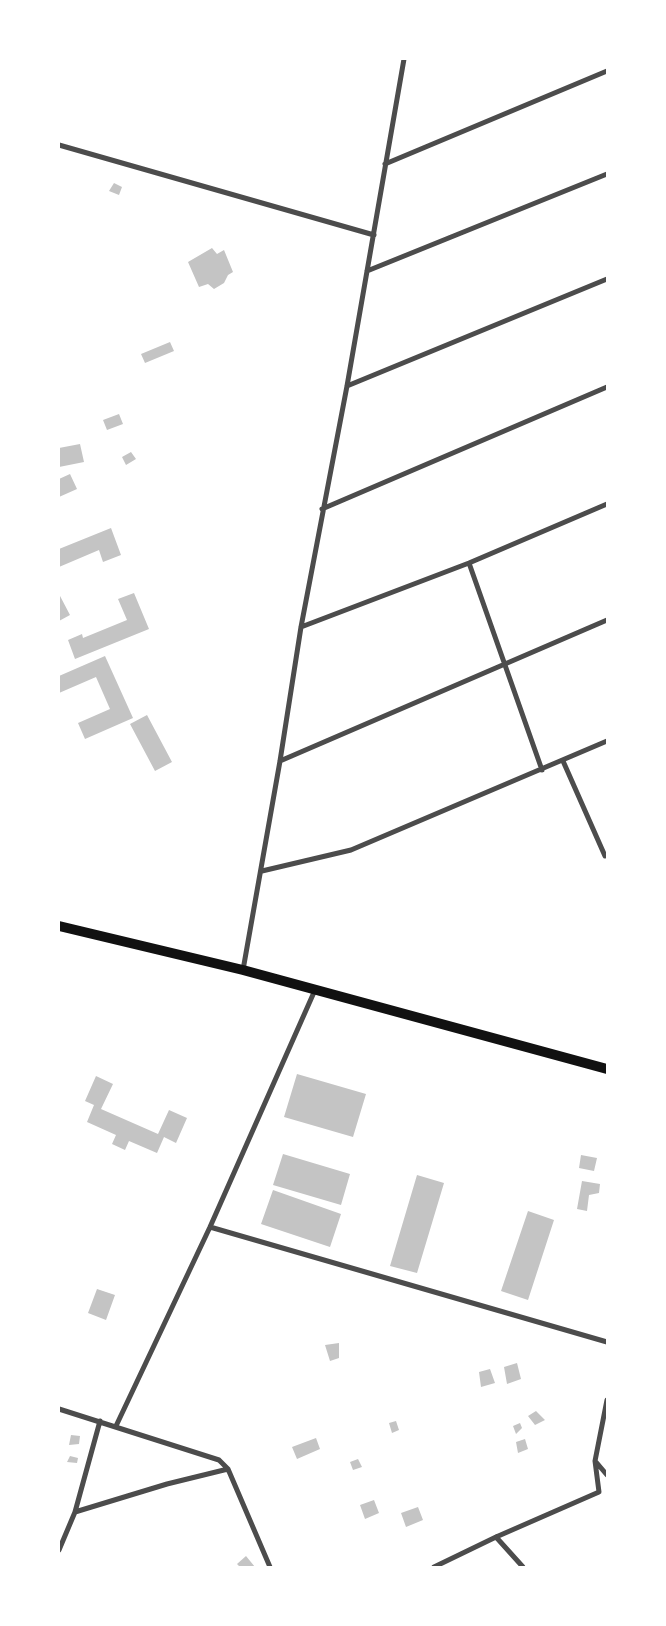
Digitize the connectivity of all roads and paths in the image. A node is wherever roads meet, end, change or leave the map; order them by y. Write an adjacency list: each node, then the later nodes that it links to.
1 (404, 59): 4 (street)
2 (607, 71): 4 (street)
3 (59, 145): 6 (street)
4 (385, 164): 6 (street)
5 (607, 174): 7 (street)
6 (374, 235): 7 (street)
7 (367, 271): 9 (street)
8 (607, 279): 9 (street)
9 (347, 386): 12 (street)
10 (607, 387): 12 (street)
11 (607, 504): 13 (street)
12 (322, 509): 15 (street)
13 (469, 563): 15 (street); 16 (street)
14 (607, 620): 16 (street)
15 (301, 627): 18 (street)
16 (506, 664): 18 (street); 20 (street)
17 (607, 741): 19 (street)
18 (280, 761): 22 (street)
19 (563, 761): 20 (street); 21 (street)
20 (542, 770): 22 (street)
21 (607, 854)
22 (262, 871): 24 (street)
23 (59, 926): 24 (main road)
24 (243, 970): 25 (main road)
25 (315, 990): 26 (main road); 27 (street)
26 (607, 1068)
27 (210, 1227): 28 (street); 32 (street)
28 (607, 1342)
29 (607, 1400): 33 (street)
30 (59, 1409): 31 (street)
31 (100, 1421): 32 (street); 36 (street)
32 (116, 1426): 34 (street)
33 (595, 1461): 35 (street); 37 (street)
34 (228, 1469): 36 (street); 39 (street)
35 (607, 1475)
36 (75, 1512): 38 (street)
37 (496, 1537): 40 (street); 41 (street)
38 (59, 1550)
39 (270, 1567)
40 (434, 1567)
41 (523, 1567)

